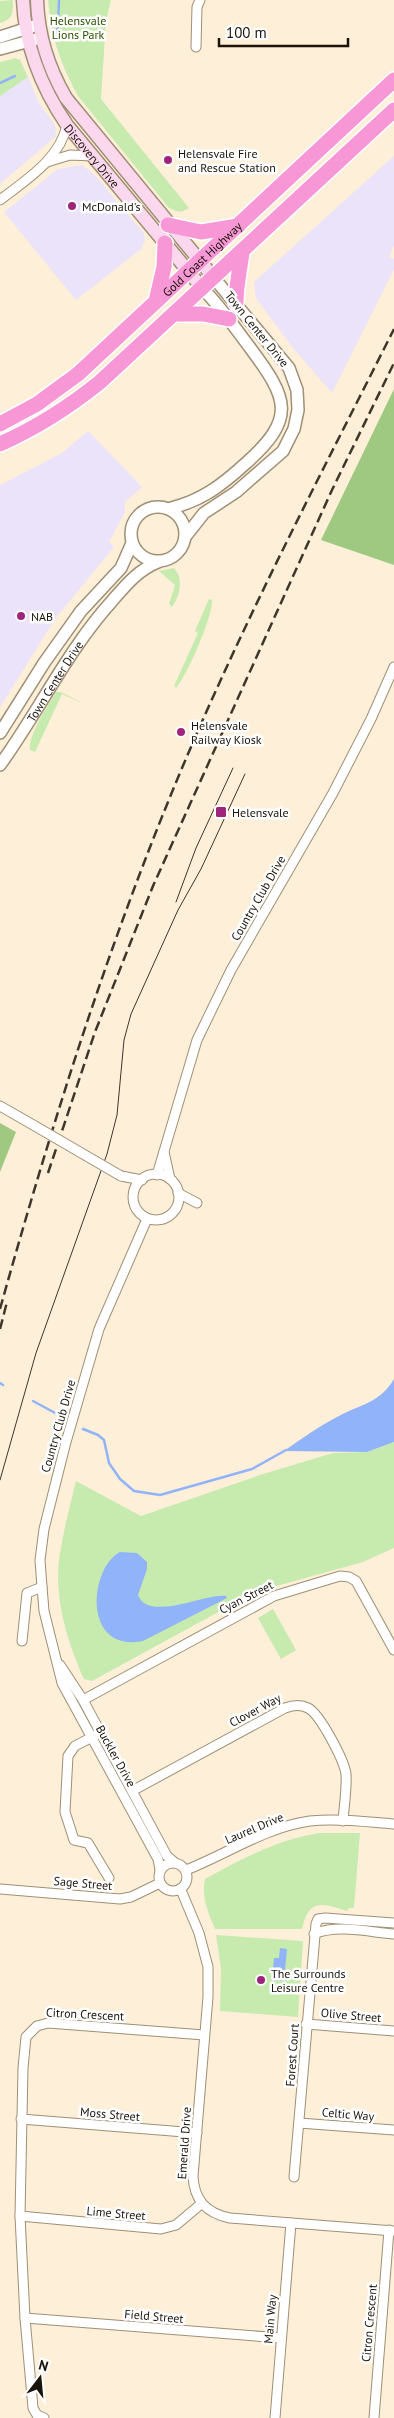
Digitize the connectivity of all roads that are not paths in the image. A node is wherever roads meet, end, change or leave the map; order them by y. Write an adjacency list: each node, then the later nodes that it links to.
1 (23, 0): 5 (main road, Discovery Drive)
2 (37, 0): 4 (main road, Discovery Drive)
3 (200, 0): 7 (street)
4 (40, 31): 5 (street); 15 (main road, Discovery Drive)
5 (27, 35): 6 (street); 8 (street); 11 (main road, Discovery Drive)
6 (0, 37)
7 (196, 47)
8 (0, 49)
9 (394, 80): 16 (highway, Gold Coast Highway)
10 (394, 110): 18 (highway, Gold Coast Highway)
11 (67, 125): 12 (main road, Discovery Drive); 13 (street)
12 (93, 156): 13 (street); 17 (main road, Discovery Drive)
13 (47, 162): 14 (street)
14 (0, 200)
15 (168, 225): 16 (highway); 19 (main road, Discovery Drive)
16 (238, 226): 19 (highway, Gold Coast Highway)
17 (165, 243): 20 (main road, Discovery Drive); 22 (highway)
18 (242, 252): 21 (highway, Gold Coast Highway); 23 (highway)
19 (199, 261): 20 (highway, Gold Coast Highway); 21 (main road, Town Center Drive)
20 (188, 272): 21 (main road, Discovery Drive); 22 (highway, Gold Coast Highway)
21 (208, 284): 23 (street, Town Center Drive); 24 (highway, Gold Coast Highway); 25 (street, Town Center Drive)
22 (156, 301): 26 (highway, Gold Coast Highway)
23 (236, 303): 29 (street, Town Center Drive)
24 (174, 314): 25 (highway); 27 (highway, Gold Coast Highway)
25 (229, 319): 28 (street, Town Center Drive)
26 (0, 424)
27 (0, 444)
28 (171, 508): 29 (street); 30 (street)
29 (186, 537): 31 (street)
30 (132, 544): 31 (street); 32 (street, Town Center Drive)
31 (158, 562): 34 (street, Town Center Drive)
32 (44, 663): 34 (street); 35 (street, Town Center Drive)
33 (394, 667): 38 (street, Country Club Drive)
34 (59, 671): 36 (street, Town Center Drive)
35 (0, 734)
36 (0, 764)
37 (0, 1106): 40 (street, bridge)
38 (163, 1149): 39 (street, Country Club Drive); 42 (street)
39 (157, 1174): 41 (street); 42 (street)
40 (121, 1176): 41 (street); 43 (street)
41 (142, 1180): 43 (street)
42 (170, 1180): 44 (street)
43 (134, 1188): 46 (street)
44 (178, 1193): 45 (street); 45 (street)
45 (177, 1204): 46 (street)
46 (147, 1219): 47 (street, Country Club Drive)
47 (42, 1587): 48 (street); 50 (street, Buckler Drive)
48 (22, 1641)
49 (394, 1650): 51 (street, Cyan Street)
50 (54, 1652): 51 (street, Buckler Drive); 53 (street, Buckler Drive)
51 (83, 1700): 52 (street, Buckler Drive)
52 (101, 1732): 53 (street); 54 (street, Buckler Drive)
53 (92, 1738): 58 (street, Buckler Drive); 60 (street)
54 (132, 1791): 55 (street, Clover Way); 57 (street, Buckler Drive)
55 (343, 1821): 56 (street, Laurel Drive); 59 (street, Laurel Drive)
56 (394, 1824)
57 (174, 1862): 58 (street); 59 (street)
58 (160, 1870): 61 (street)
59 (186, 1870): 63 (street)
60 (109, 1878)
61 (160, 1883): 62 (street, Sage Street); 63 (street)
62 (0, 1889)
63 (181, 1890): 69 (street, Emerald Drive)
64 (394, 1923): 65 (street)
65 (314, 1934): 66 (street); 67 (street, Forest Court)
66 (394, 1934)
67 (306, 2024): 68 (street, Olive Street); 71 (street, Forest Court)
68 (394, 2031)
69 (204, 2035): 70 (street, Citron Crescent); 73 (street, Emerald Drive)
70 (21, 2119): 73 (street, Moss Street); 76 (street, Citron Crescent)
71 (299, 2122): 72 (street, Celtic Way); 74 (street, Forest Court)
72 (394, 2130)
73 (196, 2133): 75 (street, Emerald Drive)
74 (294, 2177)
75 (202, 2204): 76 (street, Lime Street); 77 (street)
76 (20, 2216): 79 (street, Citron Crescent)
77 (291, 2223): 78 (street); 80 (street, Main Way)
78 (391, 2231): 83 (street, Citron Crescent)
79 (25, 2318): 80 (street, Field Street); 81 (street, Citron Crescent)
80 (281, 2338): 82 (street, Main Way)
81 (44, 2418)
82 (275, 2418)
83 (374, 2418)

